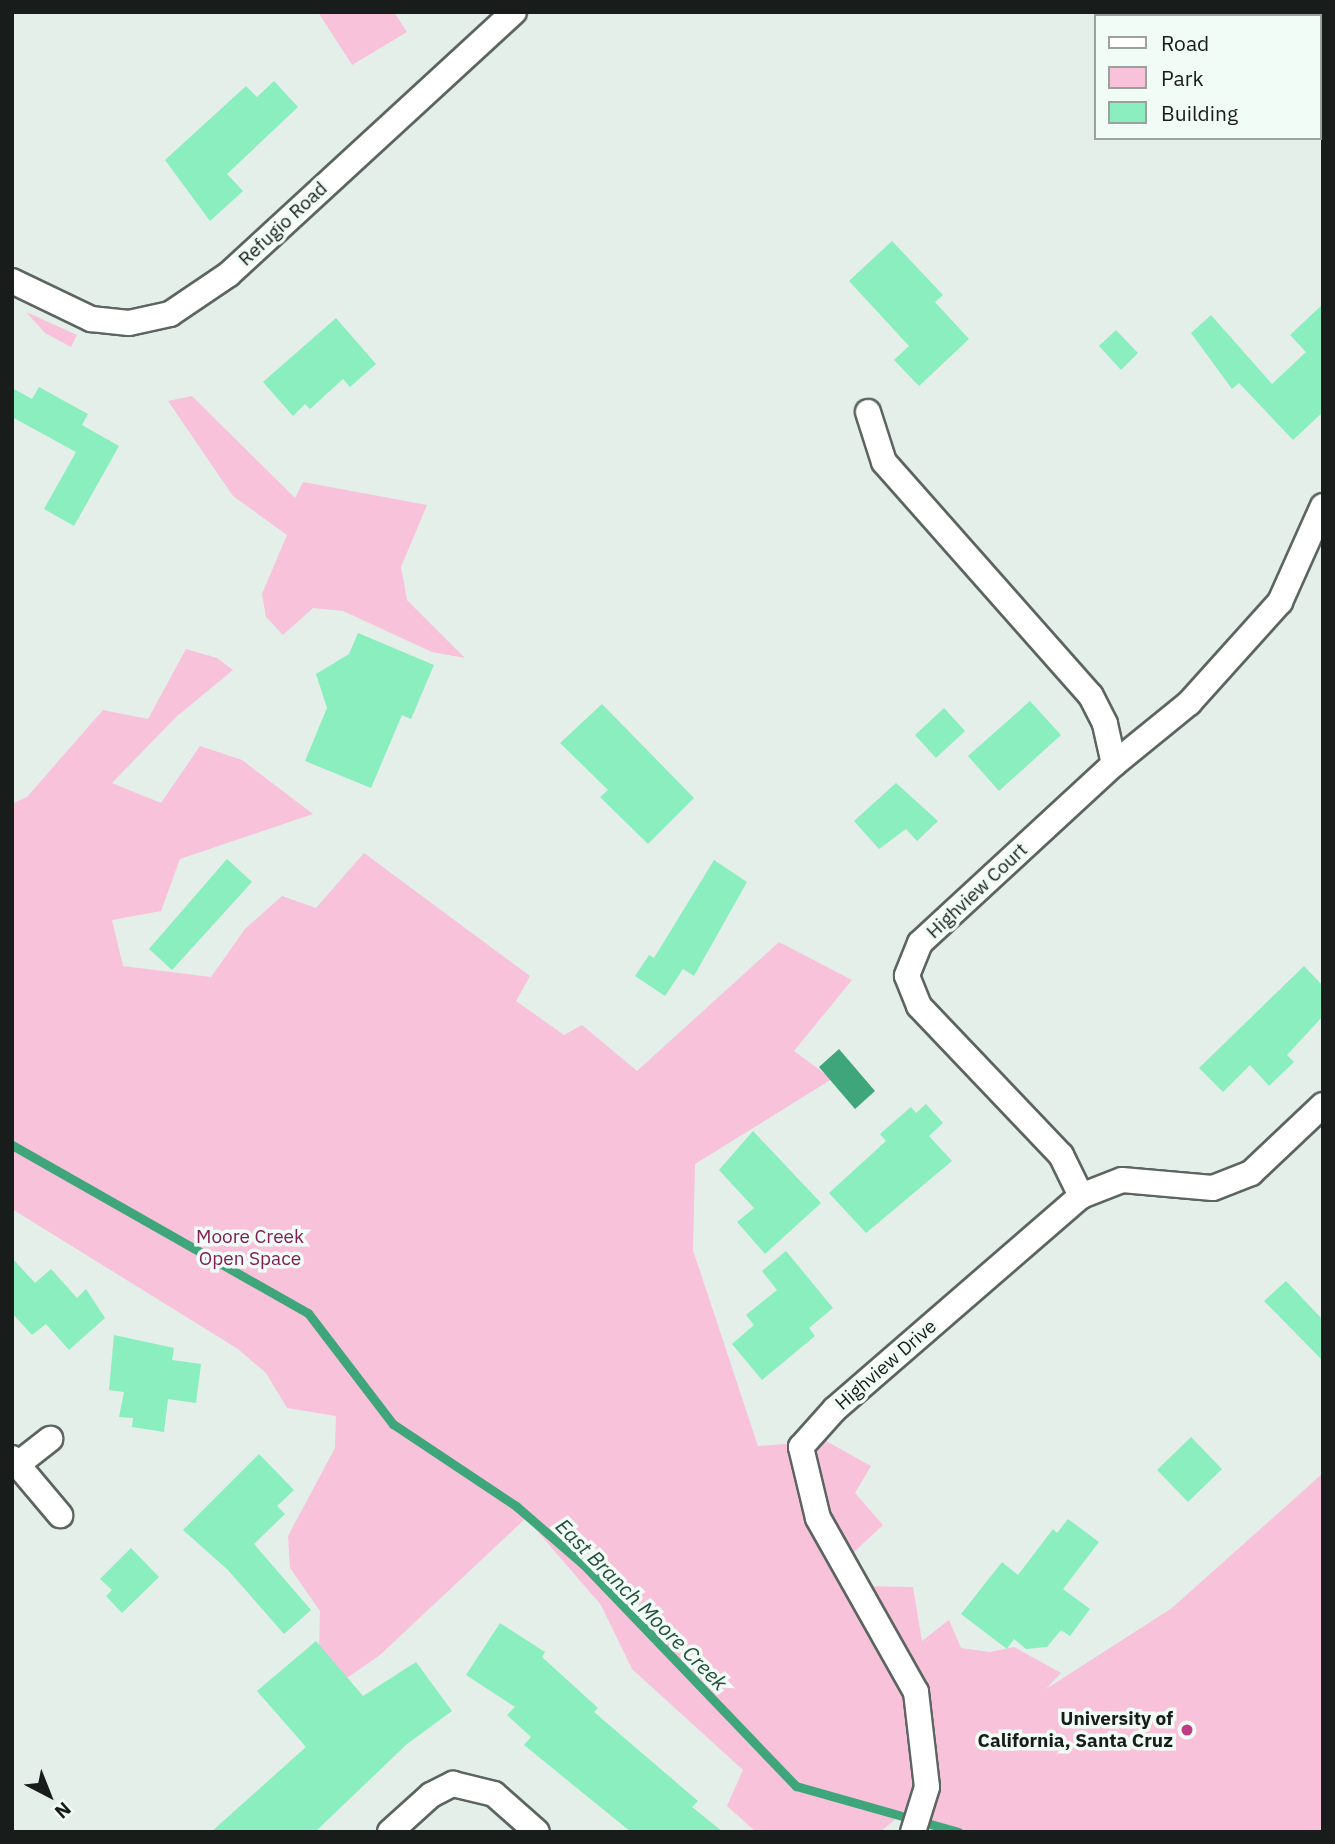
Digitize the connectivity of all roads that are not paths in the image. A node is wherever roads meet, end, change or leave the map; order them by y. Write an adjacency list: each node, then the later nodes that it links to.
1 (514, 12): 2 (street, Refugio Road)
2 (12, 281)
3 (868, 412): 5 (street)
4 (1323, 506): 5 (street, Highview Court)
5 (1114, 764): 7 (street, Highview Court)
6 (1323, 1105): 7 (street, Highview Drive)
7 (1081, 1196): 11 (street, Highview Drive)
8 (50, 1439): 9 (street)
9 (15, 1461): 10 (street)
10 (60, 1515)
11 (914, 1831)
12 (390, 1832): 13 (street)
13 (537, 1832)

